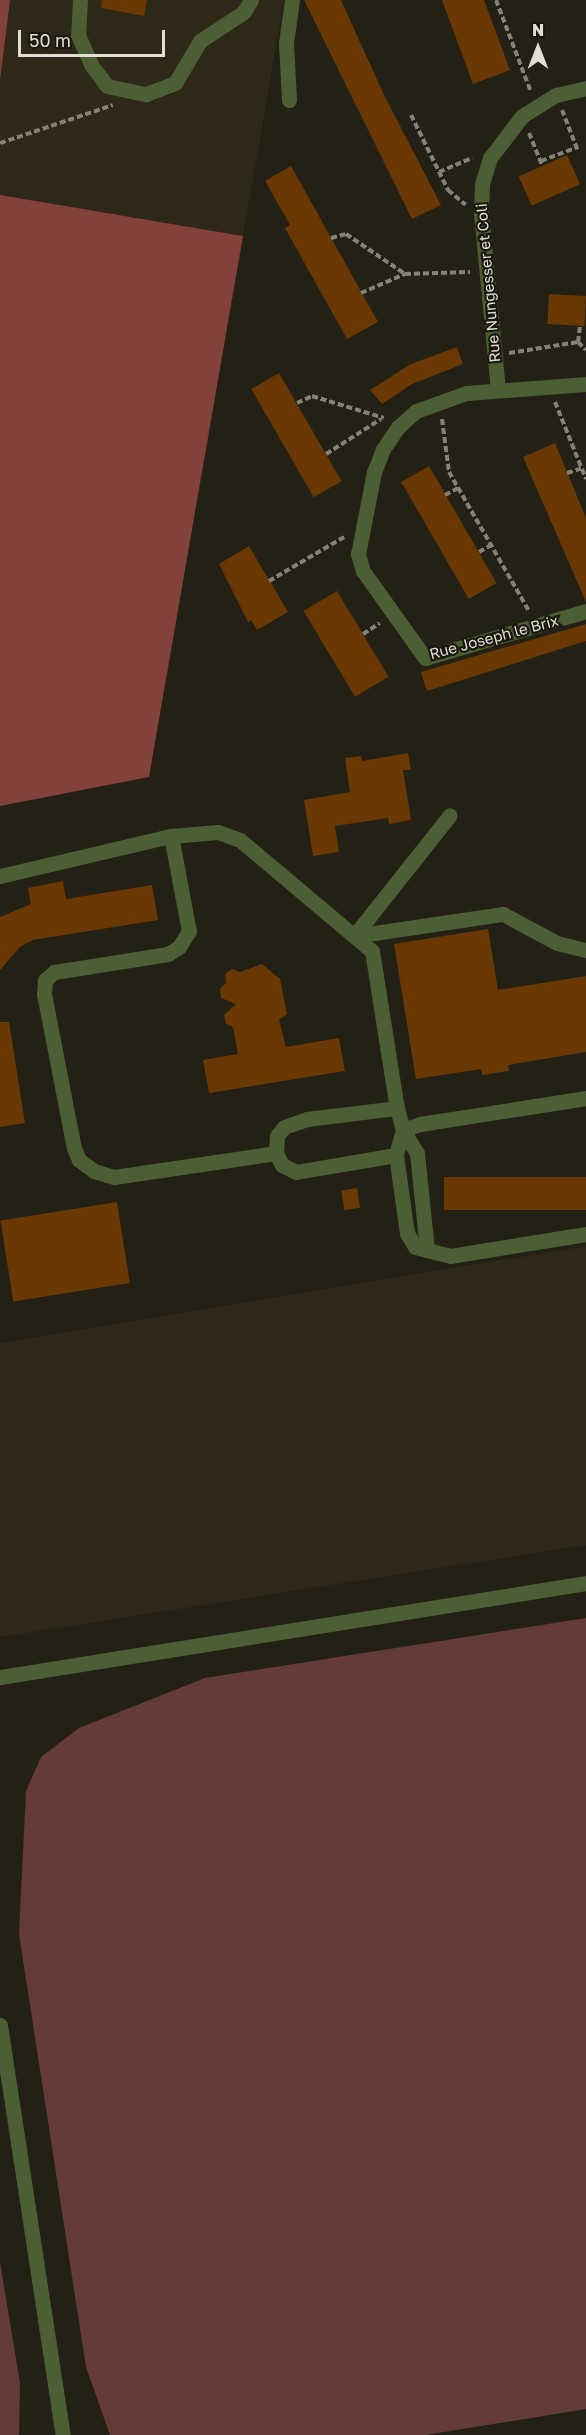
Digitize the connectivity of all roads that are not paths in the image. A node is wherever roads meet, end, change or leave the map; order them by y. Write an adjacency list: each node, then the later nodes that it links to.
1 (80, 0): 2 (street)
2 (251, 0)
3 (292, 0): 5 (street)
4 (586, 88): 7 (street, Rue Nungesser et Coli)
5 (289, 100)
6 (586, 384): 7 (street, Rue Joseph le Brix)
7 (498, 390): 8 (street, Rue Joseph le Brix)
8 (586, 611)
9 (450, 815): 12 (street)
10 (171, 836): 11 (street); 12 (street); 17 (street)
11 (0, 876)
12 (354, 936): 13 (street); 15 (street)
13 (586, 950)
14 (586, 1098): 16 (street)
15 (397, 1108): 16 (street); 17 (street)
16 (403, 1130): 18 (street); 20 (street)
17 (276, 1153): 18 (street)
18 (396, 1155): 20 (street)
19 (586, 1234): 20 (street)
20 (427, 1250)
21 (586, 1583): 22 (street)
22 (0, 1677)
23 (0, 2025): 24 (street)
24 (63, 2435)

